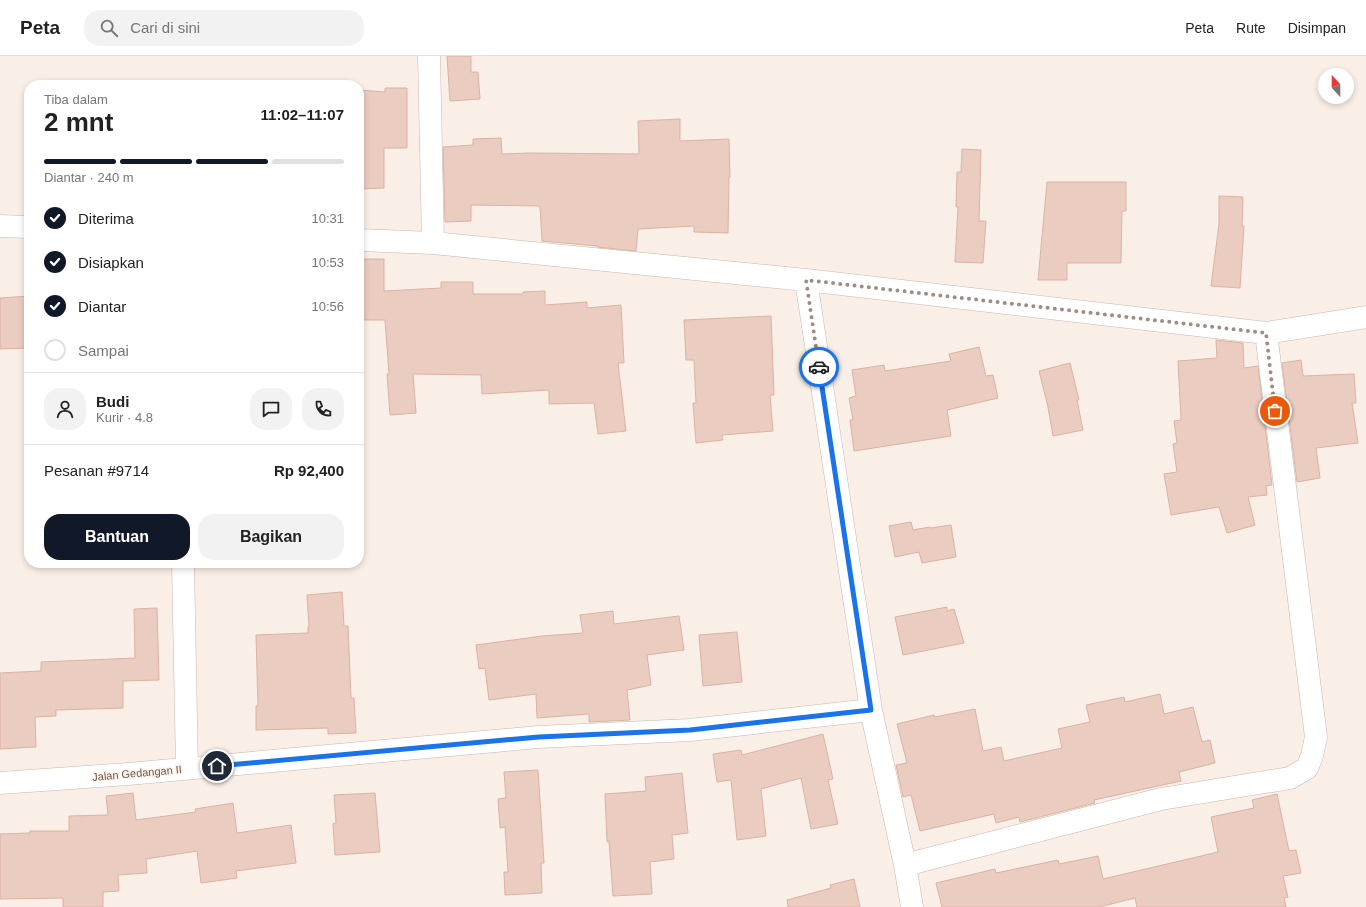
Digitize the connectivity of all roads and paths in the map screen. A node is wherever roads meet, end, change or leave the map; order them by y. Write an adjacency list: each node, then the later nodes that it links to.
1 (429, 56): 5 (street)
2 (0, 226): 3 (street)
3 (24, 227)
4 (364, 240): 5 (street)
5 (433, 244): 6 (street)
6 (806, 280): 8 (street); 10 (street)
7 (1366, 317): 8 (street)
8 (1266, 333): 13 (street)
9 (183, 568): 11 (street)
10 (871, 710): 11 (street, Jalan Gedangan II); 13 (street)
11 (187, 768): 12 (street, Jalan Gedangan II)
12 (0, 783)
13 (905, 865): 14 (street)
14 (912, 907)

